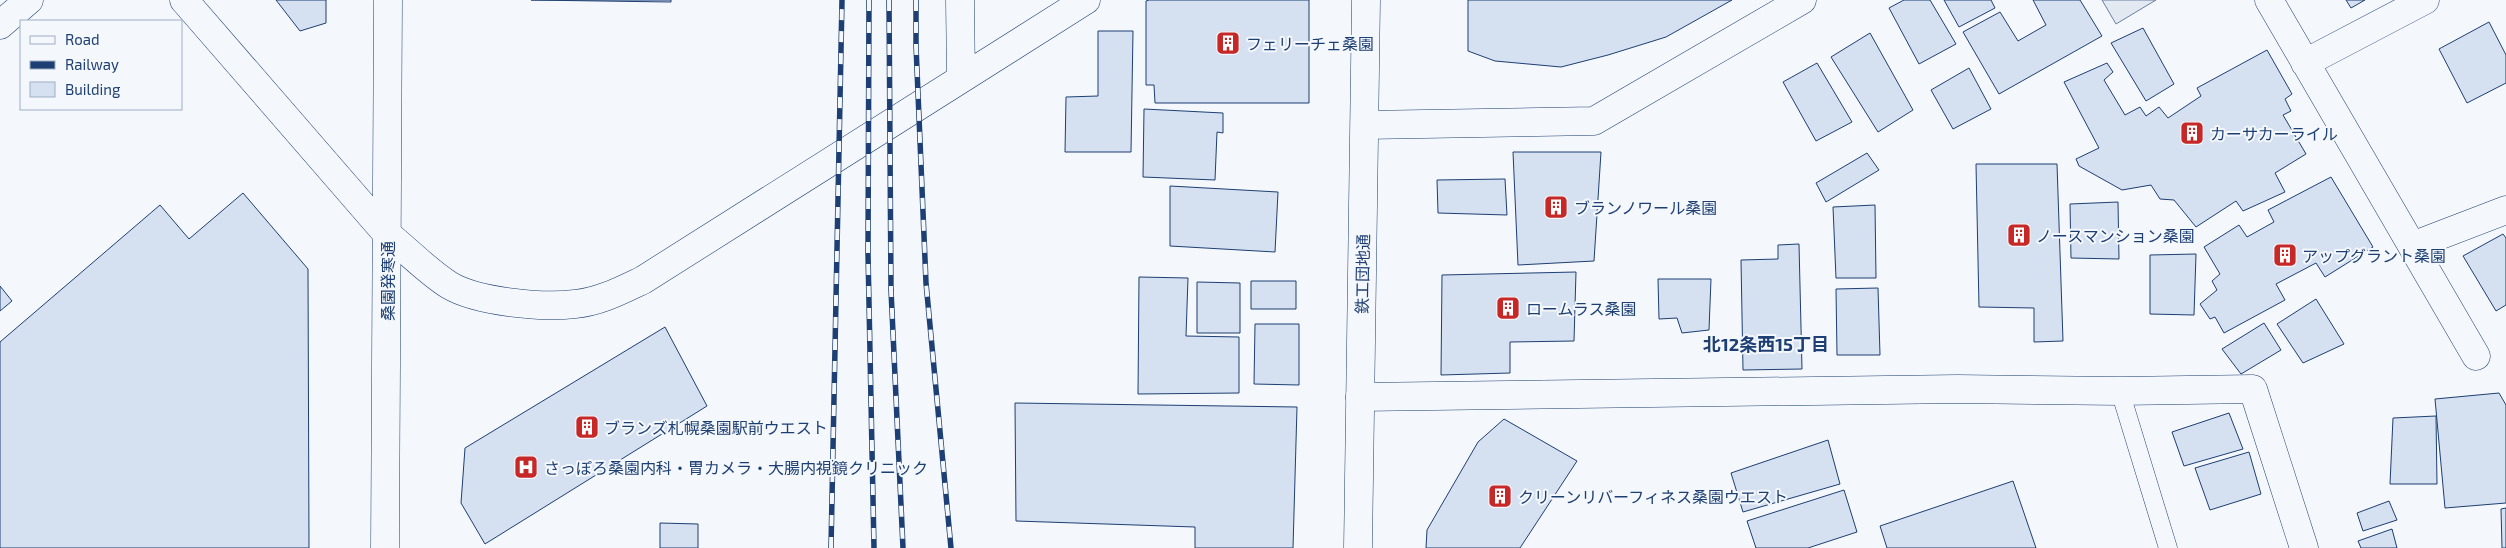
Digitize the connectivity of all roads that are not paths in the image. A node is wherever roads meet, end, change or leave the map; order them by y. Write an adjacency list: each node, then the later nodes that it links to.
1 (29, 0): 10 (street)
2 (184, 0): 15 (street, 桑園発寒通)
3 (388, 0): 15 (street)
4 (960, 0): 12 (street)
5 (1086, 0): 12 (street)
6 (1366, 0): 13 (street, 鉄工団地通)
7 (1802, 0): 13 (street)
8 (2269, 0): 11 (street)
9 (2426, 0): 11 (street)
10 (0, 25)
11 (2305, 63): 16 (street)
12 (961, 78): 15 (street)
13 (1364, 125): 19 (street, 鉄工団地通)
14 (2506, 210): 16 (street)
15 (387, 234): 20 (street, 桑園発寒通)
16 (2412, 246): 17 (street)
17 (2476, 356)
18 (2120, 391): 19 (street); 22 (lane); 23 (street)
19 (1360, 397): 21 (street, 鉄工団地通)
20 (385, 548)
21 (1358, 548)
22 (2168, 548)
23 (2304, 548)

